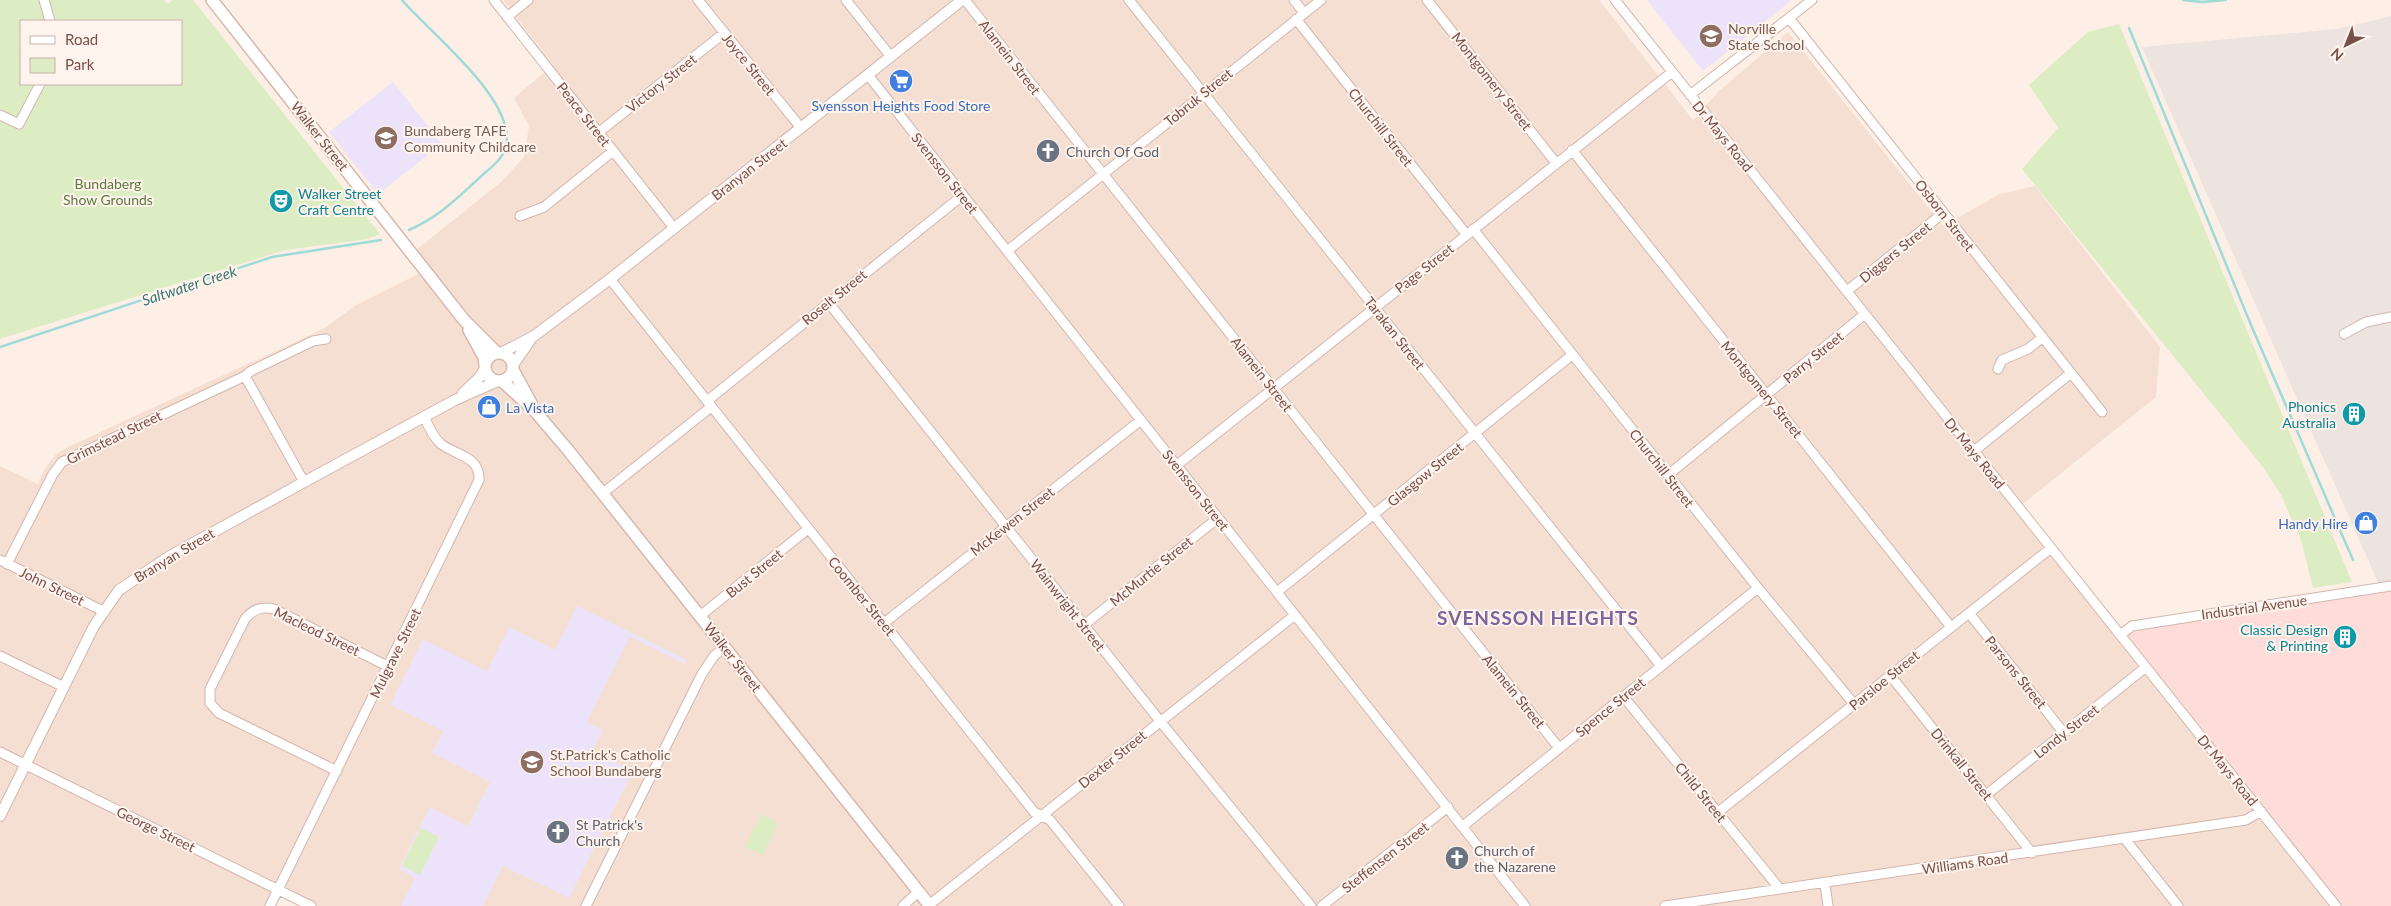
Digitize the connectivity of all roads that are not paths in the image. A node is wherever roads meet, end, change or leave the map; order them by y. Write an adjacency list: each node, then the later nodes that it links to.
1 (44, 0): 18 (street)
2 (212, 0): 45 (main road, Walker Street)
3 (494, 0): 15 (street, Peace Street)
4 (528, 0): 15 (street)
5 (698, 0): 19 (street, Joyce Street)
6 (846, 0): 20 (street)
7 (963, 0): 20 (street, Branyan Street); 32 (street, Alamein Street)
8 (1129, 0): 24 (street, Tarakan Street)
9 (1294, 0): 14 (street)
10 (1321, 0): 14 (street, Tobruk Street)
11 (1427, 0): 31 (street, Montgomery Street)
12 (1615, 0): 21 (street, Dr Mays Road)
13 (1812, 0): 16 (street)
14 (1304, 13): 17 (street, Tobruk Street)
15 (507, 17): 28 (street, Peace Street)
16 (1789, 18): 25 (street); 34 (street, Osborn Street)
17 (1296, 19): 24 (street, Tobruk Street); 37 (street, Churchill Street)
18 (50, 20)
19 (724, 33): 27 (street, Joyce Street); 28 (street, Victory Street)
20 (891, 56): 22 (street, Branyan Street)
21 (1672, 72): 25 (street, Dr Mays Road); 29 (street, Page Street)
22 (868, 75): 27 (street, Branyan Street); 33 (street, Svensson Street)
23 (39, 85): 26 (street)
24 (1204, 93): 32 (street, Tobruk Street); 42 (street, Tarakan Street)
25 (1690, 95): 40 (street, Dr Mays Road)
26 (0, 115)
27 (801, 128): 36 (street, Branyan Street)
28 (598, 132): 30 (street, Peace Street)
29 (1572, 150): 31 (street, Page Street); 59 (street, Montgomery Street)
30 (613, 151): 35 (street); 36 (street, Peace Street)
31 (1556, 163): 37 (street, Page Street)
32 (1103, 174): 38 (street, Tobruk Street); 58 (street, Alamein Street)
33 (963, 195): 38 (street, Svensson Street); 41 (street, Roselt Street)
34 (1943, 213): 40 (street, Diggers Street); 48 (street, Osborn Street)
35 (520, 216)
36 (674, 228): 39 (street, Branyan Street)
37 (1470, 232): 42 (street, Page Street); 51 (street, Churchill Street)
38 (1007, 251): 65 (street, Svensson Street)
39 (610, 279): 47 (street, Branyan Street); 61 (street, Coomber Street)
40 (1847, 291): 43 (street, Dr Mays Road)
41 (828, 302): 61 (street, Roselt Street); 74 (street, Wainwright Street)
42 (1375, 307): 58 (street, Page Street); 66 (street, Tarakan Street)
43 (1865, 314): 59 (street, Parry Street); 67 (street, Dr Mays Road)
44 (2391, 317): 46 (street)
45 (464, 320): 50 (main road, Walker Street); 52 (main road, Walker Street)
46 (2344, 334)
47 (534, 336): 50 (street, Branyan Street); 53 (street, Branyan Street)
48 (2043, 337): 54 (street); 55 (street, Osborn Street)
49 (326, 339): 56 (street, Grimstead Street)
50 (499, 353): 52 (main road); 53 (main road)
51 (1572, 355): 66 (street, Glasgow Street); 69 (street, Churchill Street)
52 (485, 367): 57 (main road); 60 (street, Branyan Street)
53 (513, 367): 57 (main road); 62 (main road, Walker Street)
54 (1998, 369)
55 (2071, 373): 63 (street, Osborn Street); 67 (street)
56 (245, 376): 70 (street); 77 (street, Grimstead Street)
57 (500, 381): 60 (street, Branyan Street); 62 (main road, Walker Street)
58 (1273, 388): 68 (street, Page Street); 72 (street, Alamein Street)
59 (1766, 394): 69 (street, Parry Street); 87 (street, Montgomery Street)
60 (455, 400): 64 (street, Branyan Street)
61 (709, 404): 71 (street, Roselt Street); 75 (street, Coomber Street)
62 (534, 410): 71 (main road, Walker Street)
63 (2102, 412)
64 (424, 416): 70 (street, Branyan Street); 92 (street, Mulgrave Street)
65 (1141, 420): 68 (street, Svensson Street); 74 (street, McKewen Street)
66 (1475, 434): 72 (street, Glasgow Street); 91 (street, Tarakan Street)
67 (1974, 451): 76 (street, Dr Mays Road)
68 (1176, 465): 73 (street, Svensson Street)
69 (1668, 475): 79 (street, Churchill Street)
70 (304, 482): 81 (street, Branyan Street)
71 (603, 493): 84 (main road, Walker Street)
72 (1374, 515): 80 (street, Glasgow Street); 100 (street, Alamein Street)
73 (1218, 518): 80 (street, Svensson Street); 86 (street, McMurtie Street)
74 (1005, 526): 85 (street, McKewen Street); 86 (street, Wainwright Street)
75 (808, 529): 84 (street, Bust Street); 85 (street, Coomber Street)
76 (2051, 548): 82 (street, Parsloe Street); 88 (street, Dr Mays Road)
77 (4, 562): 81 (street, John Street)
78 (2391, 586): 88 (street, Industrial Avenue)
79 (1758, 588): 91 (street, Spence Street); 97 (street, Churchill Street)
80 (1277, 592): 83 (street, Svensson Street)
81 (103, 611): 95 (street, Branyan Street)
82 (1968, 613): 87 (street, Parsloe Street); 99 (street, Parsons Street)
83 (1295, 615): 98 (street, Dexter Street); 105 (street, Svensson Street)
84 (700, 616): 89 (main road, Walker Street)
85 (884, 622): 109 (street, Coomber Street)
86 (1084, 625): 98 (street, Wainwright Street)
87 (1951, 627): 94 (street, Parsloe Street)
88 (2120, 635): 93 (street, Dr Mays Road)
89 (725, 647): 116 (main road, Walker Street); 119 (street)
90 (0, 656): 95 (street)
91 (1661, 666): 96 (street, Spence Street)
92 (388, 667): 103 (street, Mulgrave Street); 103 (street, Macleod Street)
93 (2146, 668): 99 (street, Londy Street); 106 (street, Dr Mays Road)
94 (1890, 675): 97 (street, Parsloe Street); 104 (street, Drinkall Street)
95 (64, 687): 102 (street, Branyan Street)
96 (1623, 696): 100 (street, Spence Street); 107 (street, Child Street)
97 (1854, 704): 107 (street, Parsloe Street)
98 (1160, 721): 109 (street, Dexter Street); 123 (street, Wainwright Street)
99 (2063, 732): 104 (street, Londy Street)
100 (1559, 748): 110 (street, Spence Street)
101 (0, 752): 102 (street, George Street)
102 (25, 765): 108 (street, Branyan Street); 115 (street, George Street)
103 (337, 771): 115 (street, Mulgrave Street)
104 (1986, 795): 112 (street, Drinkall Street)
105 (1448, 807): 110 (street, Svensson Street); 124 (street, Steffensen Street)
106 (2261, 811): 111 (street, Williams Road); 129 (street, Dr Mays Road)
107 (1717, 813): 114 (street, Child Street)
108 (0, 816)
109 (1041, 816): 121 (street, Dexter Street); 122 (street, Coomber Street)
110 (1463, 826): 125 (street, Svensson Street)
111 (2125, 838): 112 (street, Williams Road); 128 (street)
112 (2032, 854): 113 (street, Williams Road)
113 (1825, 884): 114 (street, Williams Road); 127 (street)
114 (1779, 888): 126 (street, Williams Road)
115 (278, 890): 117 (street, Mulgrave Street); 118 (street, George Street)
116 (918, 892): 120 (street); 121 (main road, Walker Street)
117 (270, 906)
118 (311, 906)
119 (586, 906)
120 (903, 906)
121 (930, 906)
122 (1119, 906)
123 (1311, 906)
124 (1322, 906)
125 (1524, 906)
126 (1665, 906)
127 (1828, 906)
128 (2178, 906)
129 (2336, 906)

